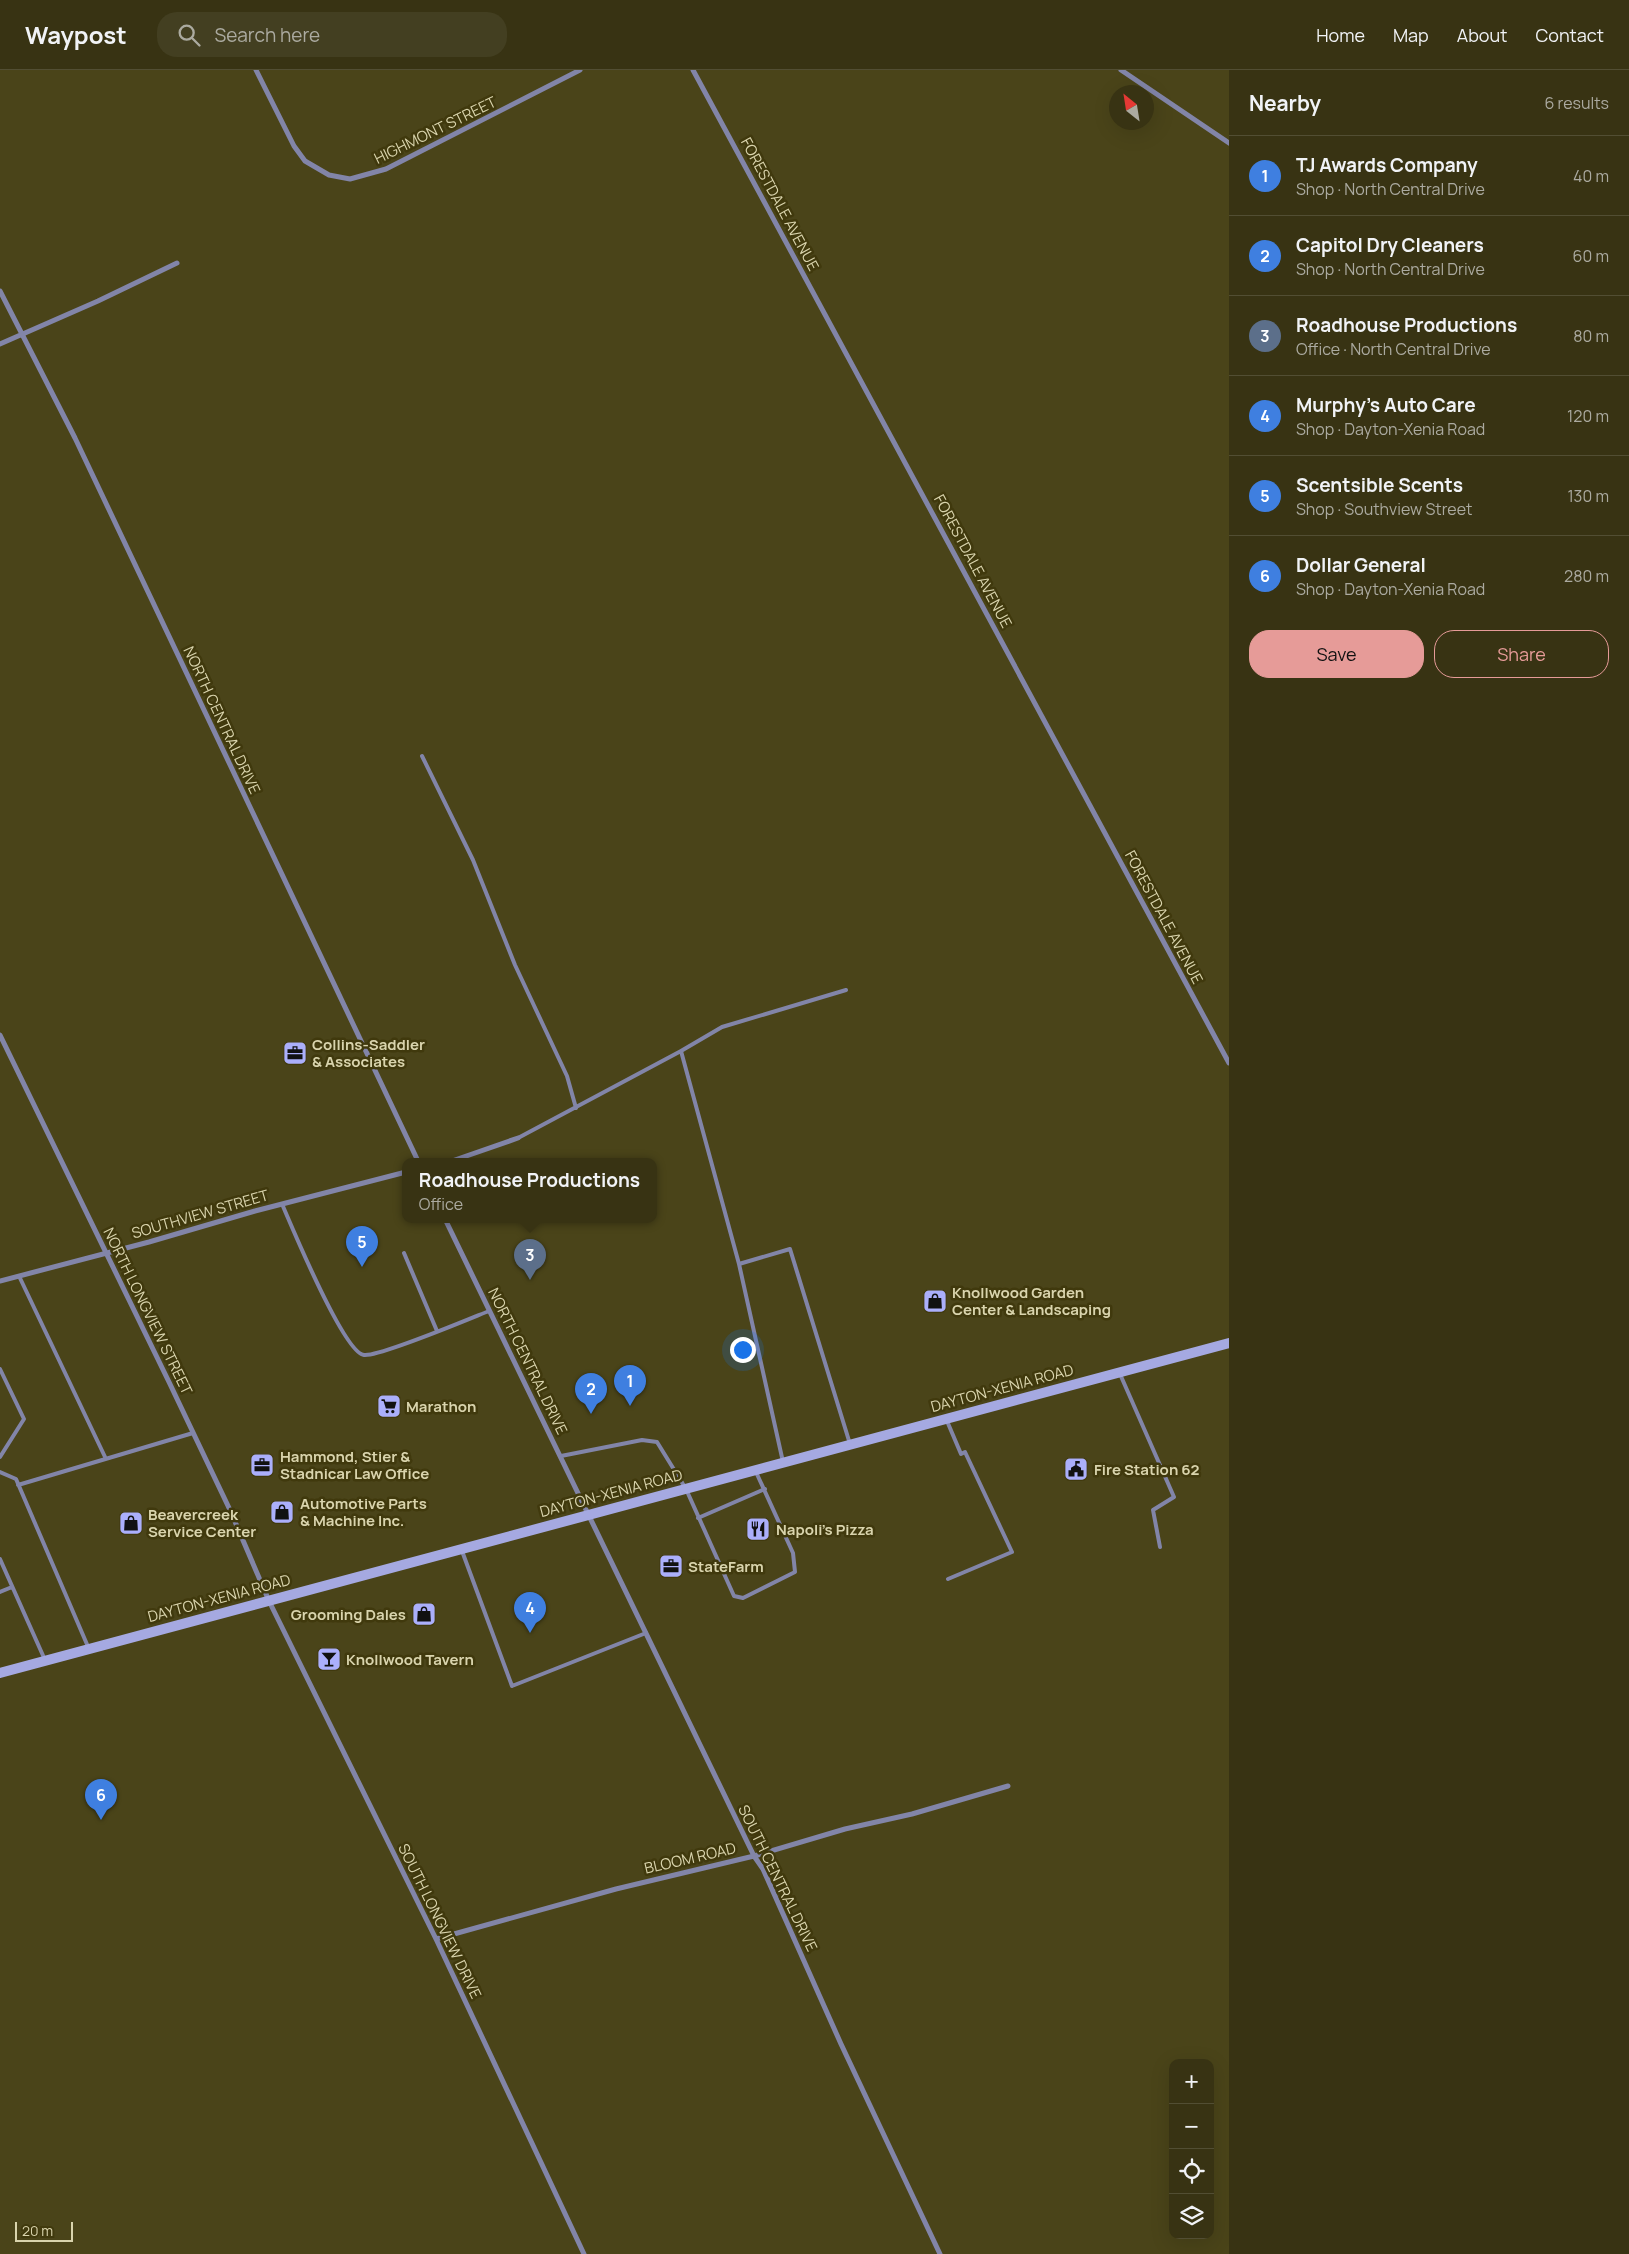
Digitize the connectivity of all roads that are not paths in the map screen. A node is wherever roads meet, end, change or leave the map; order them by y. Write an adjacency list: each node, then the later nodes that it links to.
1 (256, 70): 2 (street, HIGHMONT STREET)
2 (580, 70)
3 (694, 70): 14 (street, FORESTDALE AVENUE)
4 (1121, 70): 5 (street)
5 (1229, 143)
6 (177, 263): 8 (street)
7 (0, 291): 8 (street, NORTH CENTRAL DRIVE)
8 (22, 335): 9 (street); 17 (street, NORTH CENTRAL DRIVE)
9 (0, 344)
10 (422, 756): 15 (lane)
11 (846, 990): 13 (lane)
12 (0, 1035): 23 (street, NORTH LONGVIEW STREET)
13 (681, 1050): 15 (lane); 24 (lane)
14 (1229, 1063)
15 (576, 1108): 16 (lane)
16 (518, 1138): 18 (street)
17 (417, 1158)
18 (461, 1158)
19 (402, 1173): 20 (street, SOUTHVIEW STREET)
20 (282, 1204): 23 (street, SOUTHVIEW STREET); 28 (lane)
21 (447, 1223): 27 (street, NORTH CENTRAL DRIVE)
22 (404, 1253): 28 (lane)
23 (105, 1254): 25 (street, SOUTHVIEW STREET); 33 (street, NORTH LONGVIEW STREET)
24 (739, 1264): 34 (lane); 38 (lane)
25 (19, 1276): 26 (street, SOUTHVIEW STREET); 37 (lane)
26 (0, 1281)
27 (489, 1312): 28 (lane); 35 (street, NORTH CENTRAL DRIVE)
28 (437, 1331)
29 (1229, 1343): 31 (main road, DAYTON-XENIA ROAD)
30 (0, 1369): 36 (lane)
31 (1119, 1372): 32 (main road, DAYTON-XENIA ROAD); 46 (lane)
32 (946, 1419): 34 (main road, DAYTON-XENIA ROAD); 49 (lane)
33 (193, 1433): 37 (lane); 52 (street, NORTH LONGVIEW STREET)
34 (850, 1444): 38 (main road, DAYTON-XENIA ROAD)
35 (560, 1456): 42 (lane); 44 (street, NORTH CENTRAL DRIVE)
36 (0, 1457)
37 (106, 1459): 41 (lane)
38 (783, 1462): 39 (main road, DAYTON-XENIA ROAD)
39 (755, 1470): 42 (main road, DAYTON-XENIA ROAD); 43 (lane)
40 (0, 1472): 41 (lane)
41 (18, 1485): 54 (lane)
42 (686, 1489): 44 (main road, DAYTON-XENIA ROAD); 45 (lane)
43 (765, 1489): 45 (lane); 45 (lane)
44 (590, 1514): 47 (main road, DAYTON-XENIA ROAD); 53 (street, SOUTH CENTRAL DRIVE)
45 (698, 1518)
46 (1160, 1547)
47 (462, 1549): 52 (main road, DAYTON-XENIA ROAD); 53 (lane)
48 (0, 1559): 50 (lane)
49 (948, 1579)
50 (12, 1587): 51 (lane); 55 (lane)
51 (0, 1592)
52 (269, 1601): 54 (main road, DAYTON-XENIA ROAD); 59 (street, SOUTH LONGVIEW DRIVE)
53 (646, 1634): 58 (street, SOUTH CENTRAL DRIVE)
54 (90, 1649): 55 (main road, DAYTON-XENIA ROAD)
55 (46, 1660): 56 (main road, DAYTON-XENIA ROAD)
56 (0, 1673)
57 (1008, 1786): 58 (street, BLOOM ROAD)
58 (754, 1856): 59 (street, BLOOM ROAD); 61 (street, SOUTH CENTRAL DRIVE)
59 (436, 1939): 60 (street, SOUTH LONGVIEW DRIVE)
60 (584, 2254)
61 (940, 2254)

